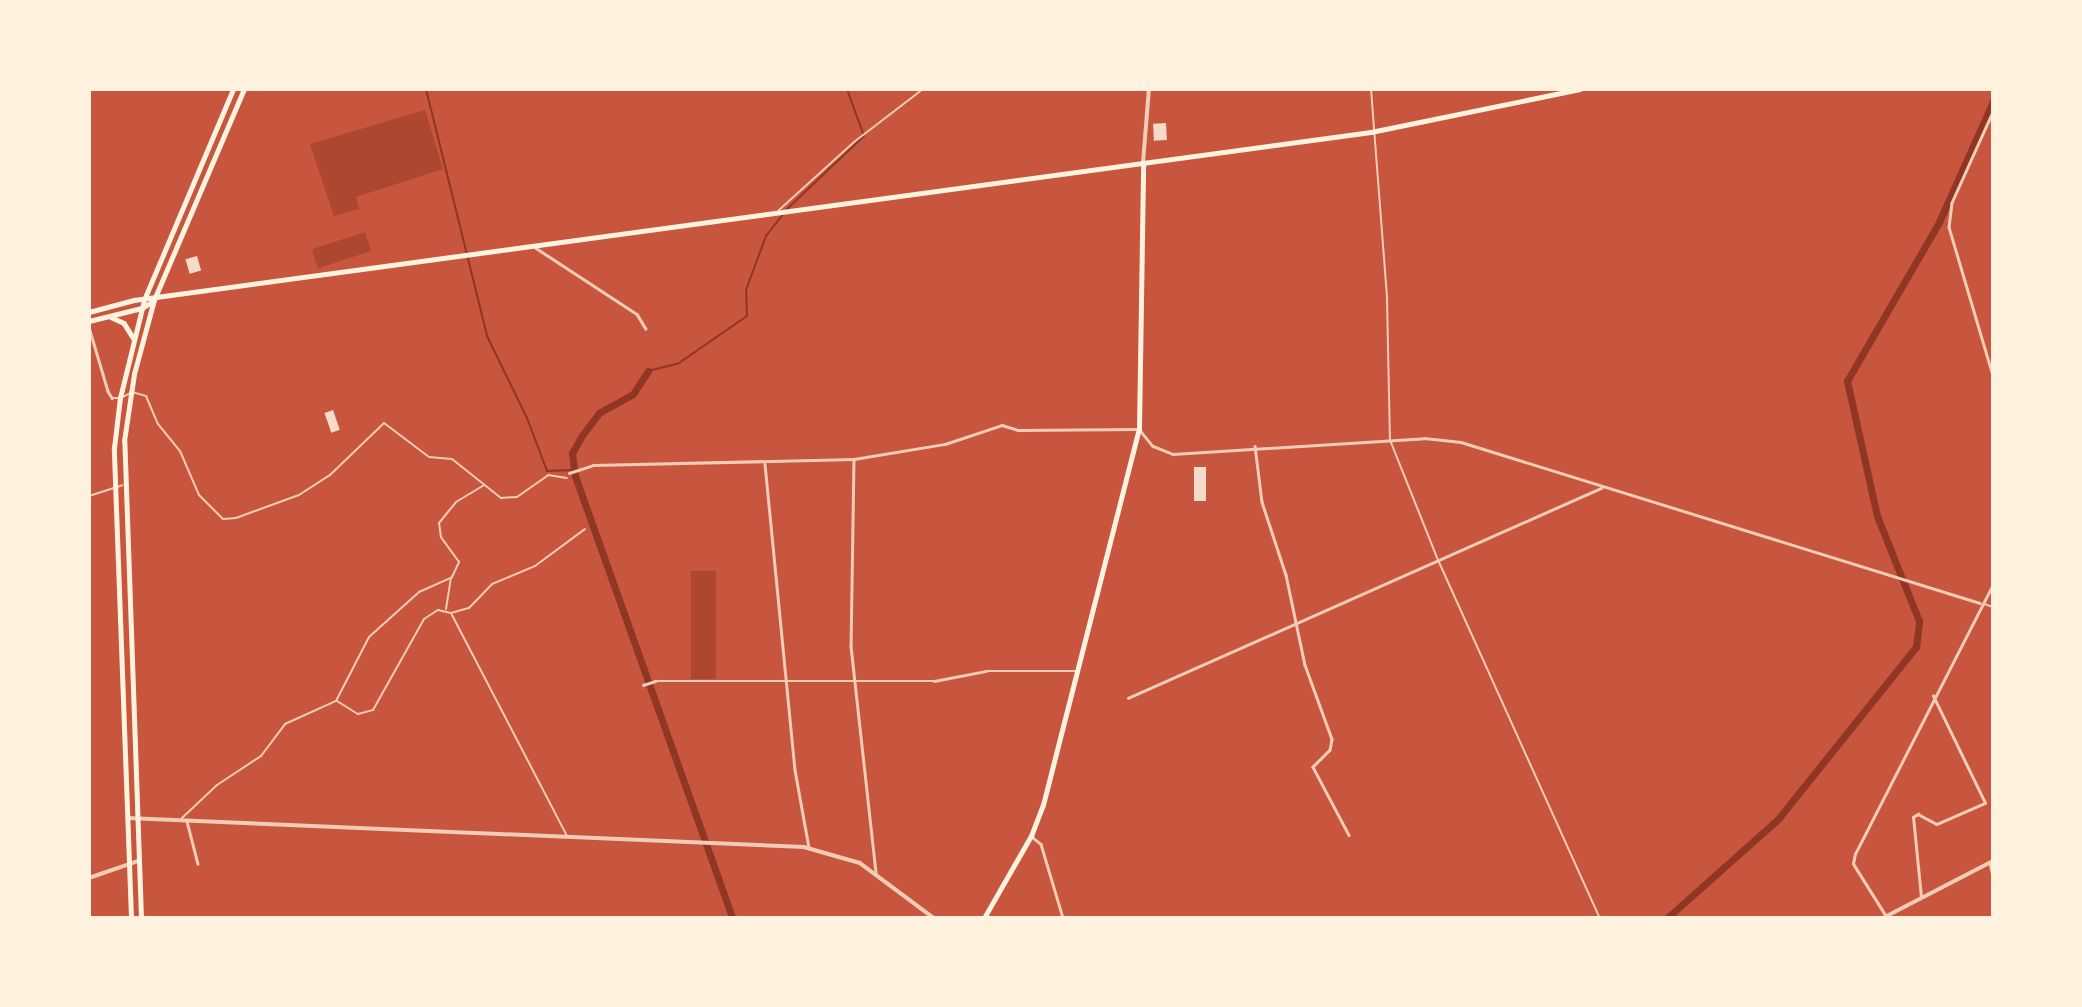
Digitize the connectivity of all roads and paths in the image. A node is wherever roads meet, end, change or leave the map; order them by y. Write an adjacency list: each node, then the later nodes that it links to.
1 (233, 89): 12 (main road)
2 (244, 89): 13 (main road)
3 (923, 89): 10 (lane)
4 (1149, 89): 9 (street)
5 (1370, 89): 8 (lane)
6 (1580, 89): 8 (main road)
7 (1993, 112): 21 (street)
8 (1371, 132): 9 (main road); 25 (lane)
9 (1143, 163): 10 (main road); 24 (main road)
10 (778, 214): 11 (main road)
11 (537, 248): 13 (main road); 19 (street)
12 (144, 300): 13 (main road); 14 (main road); 15 (main road)
13 (154, 300): 14 (main road); 22 (main road)
14 (142, 308): 16 (main road); 20 (main road)
15 (89, 312)
16 (110, 316): 17 (main road); 20 (main road)
17 (89, 321)
18 (89, 327): 23 (street)
19 (646, 329)
20 (134, 340): 23 (main road)
21 (1993, 376)
22 (132, 392): 23 (lane); 31 (lane); 32 (main road)
23 (120, 398): 33 (main road)
24 (1139, 429): 26 (street); 27 (street); 45 (main road)
25 (1390, 440): 26 (street); 34 (street); 37 (lane)
26 (1255, 446): 44 (street)
27 (854, 459): 28 (street); 48 (street)
28 (765, 464): 29 (street); 46 (street)
29 (569, 472)
30 (567, 478): 31 (lane)
31 (486, 484): 38 (lane)
32 (122, 485): 33 (lane); 53 (main road)
33 (112, 486): 35 (lane); 52 (main road)
34 (1604, 487): 37 (street); 40 (street)
35 (89, 496)
36 (584, 529): 43 (lane)
37 (1438, 560): 44 (street); 74 (lane)
38 (452, 577): 42 (lane); 51 (lane)
39 (1993, 584): 40 (street)
40 (1980, 603): 41 (lane); 49 (street)
41 (1993, 607)
42 (446, 609): 43 (lane); 51 (lane)
43 (451, 613): 58 (lane)
44 (1296, 623): 50 (street); 56 (street)
45 (1077, 671): 48 (street); 57 (main road)
46 (785, 680): 47 (street); 48 (street); 59 (street)
47 (645, 684)
48 (856, 684): 64 (street)
49 (1933, 696): 67 (street); 68 (street)
50 (1128, 698)
51 (336, 701): 54 (lane)
52 (128, 818): 53 (street); 61 (main road)
53 (137, 818): 54 (street); 60 (main road)
54 (179, 821): 55 (street)
55 (187, 821): 58 (street); 63 (street)
56 (1349, 835)
57 (1031, 836): 72 (main road); 73 (street)
58 (568, 837): 59 (street)
59 (809, 848): 64 (street)
60 (138, 861): 61 (street); 70 (main road)
61 (129, 862): 66 (street); 69 (main road)
62 (1991, 862): 65 (street); 67 (street)
63 (198, 864)
64 (876, 873): 71 (street)
65 (1993, 876)
66 (89, 878)
67 (1922, 898): 68 (street)
68 (1884, 917)
69 (131, 918)
70 (141, 918)
71 (934, 918)
72 (984, 918)
73 (1063, 918)
74 (1600, 918)

